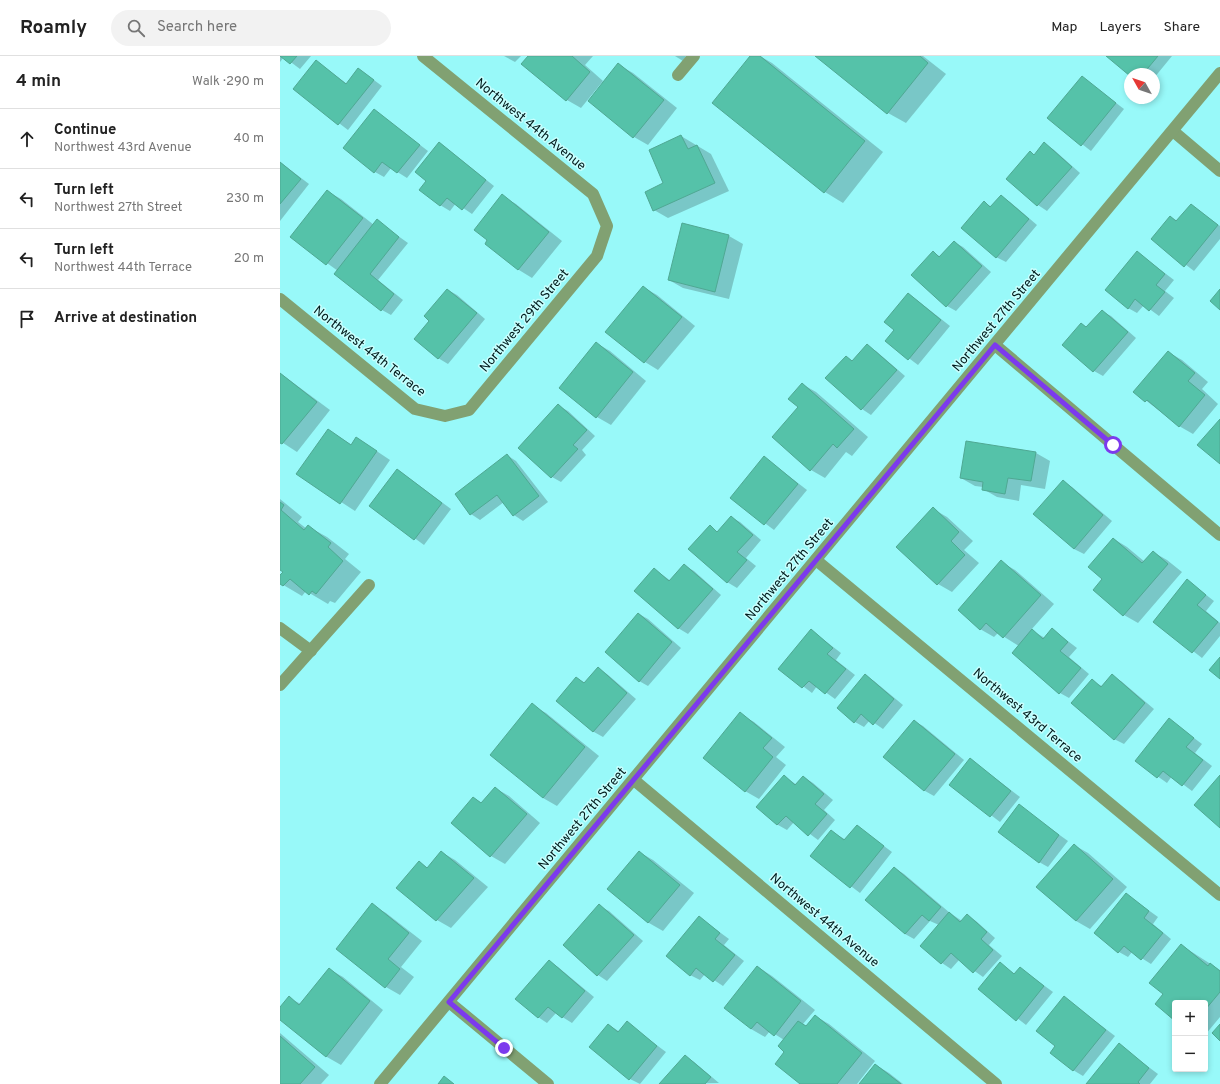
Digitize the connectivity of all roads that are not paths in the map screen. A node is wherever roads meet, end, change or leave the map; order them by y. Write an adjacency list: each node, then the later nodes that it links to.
1 (423, 56): 7 (street, Northwest 44th Avenue)
2 (694, 56): 4 (street)
3 (1220, 73): 5 (street, Northwest 27th Street)
4 (678, 75)
5 (1173, 131): 6 (street); 9 (street, Northwest 27th Street)
6 (1220, 171)
7 (608, 226): 10 (street, Northwest 29th Street)
8 (280, 299): 10 (street, Northwest 44th Terrace)
9 (995, 345): 11 (street); 12 (street, Northwest 27th Street)
10 (445, 416)
11 (1220, 535)
12 (816, 560): 17 (street, Northwest 27th Street); 18 (street, Northwest 43rd Terrace)
13 (369, 586): 15 (street)
14 (280, 628): 15 (street)
15 (311, 651): 16 (street)
16 (280, 685)
17 (634, 780): 19 (street, Northwest 27th Street); 22 (street, Northwest 44th Avenue)
18 (1220, 895)
19 (449, 1002): 20 (street, Northwest 27th Street); 21 (street)
20 (380, 1084)
21 (548, 1084)
22 (996, 1084)

